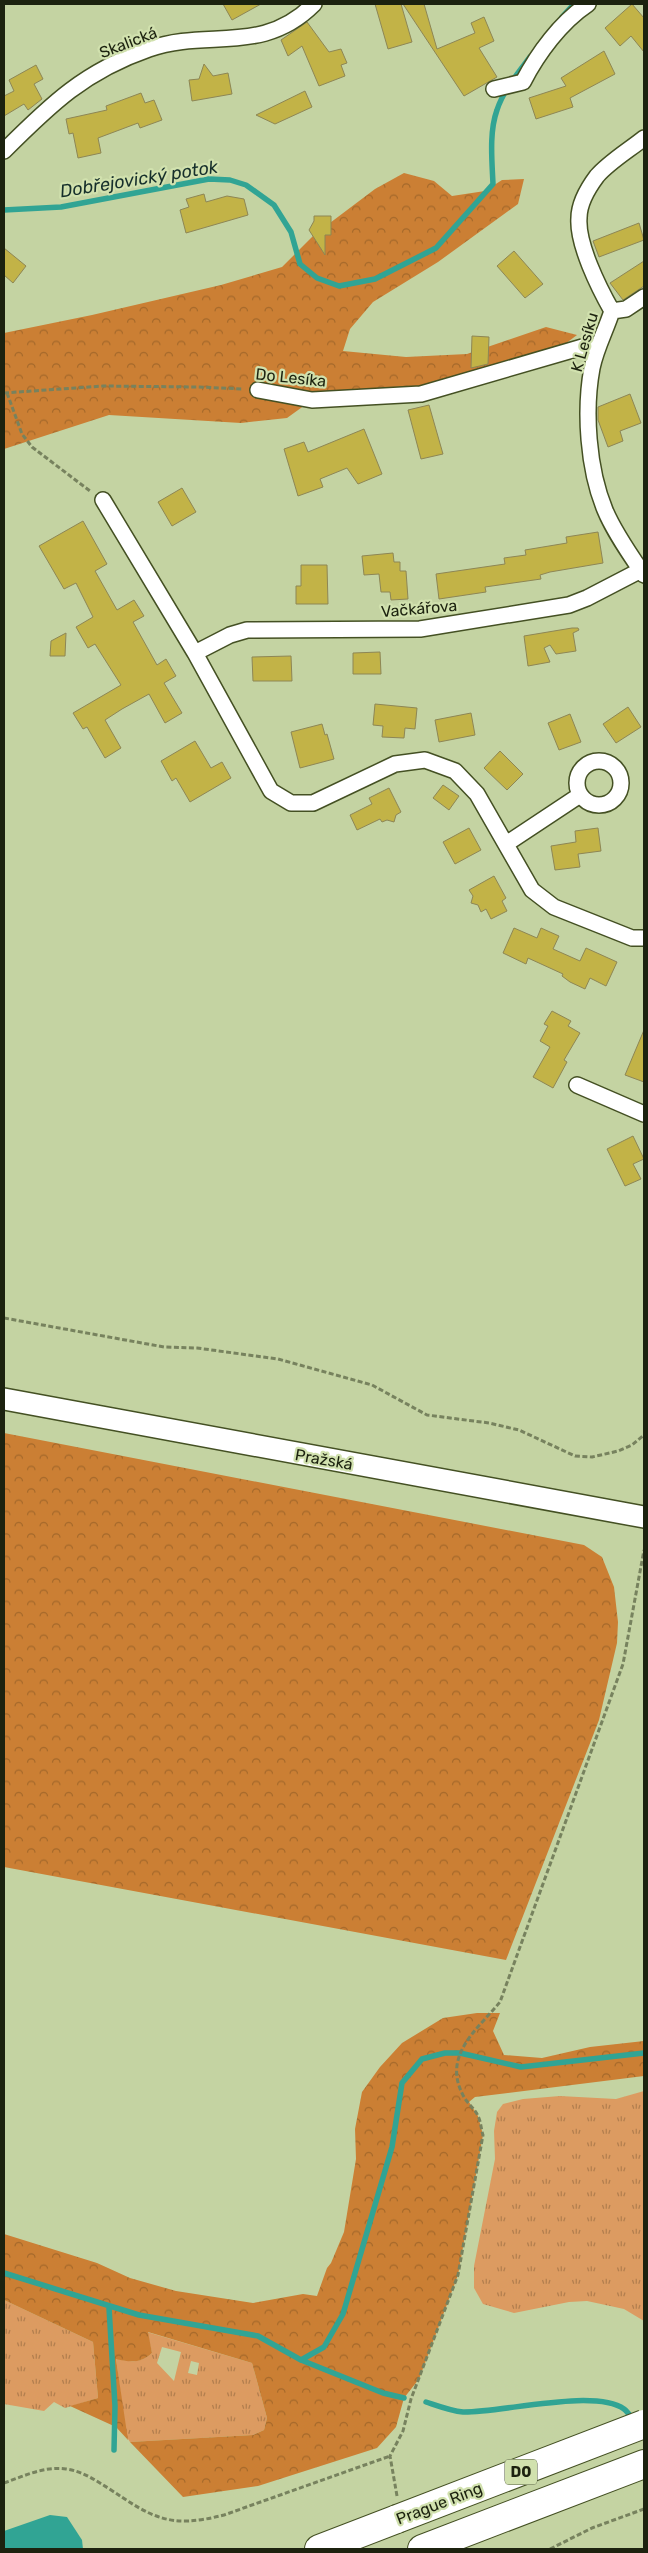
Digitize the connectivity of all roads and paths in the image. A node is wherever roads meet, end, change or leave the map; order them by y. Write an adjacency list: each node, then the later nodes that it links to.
1 (314, 4): 5 (street, Skalická)
2 (588, 4): 3 (street)
3 (504, 86)
4 (644, 138): 7 (street, K Lesíku)
5 (4, 150)
6 (644, 296): 7 (street)
7 (612, 311): 8 (street, K Lesíku)
8 (597, 347): 9 (street, Do Lesíka); 12 (street, K Lesíku)
9 (258, 390): 10 (path, Do Lesíka)
10 (5, 393): 11 (path)
11 (103, 500): 13 (street)
12 (642, 573): 13 (street, Vačkářova)
13 (195, 653): 15 (street)
14 (580, 795): 15 (street)
15 (506, 844): 16 (street)
16 (644, 938)
17 (577, 1086): 18 (street)
18 (644, 1114)
19 (4, 1318): 21 (path)
20 (4, 1399): 22 (main road, Pražská)
21 (644, 1436)
22 (644, 1517)
23 (644, 1550): 25 (path)
24 (644, 2424): 28 (highway, Prague Ring / D0, bridge)
25 (390, 2456): 27 (path); 28 (path)
26 (644, 2464): 31 (highway, D0)
27 (4, 2483)
28 (397, 2508): 30 (highway, Prague Ring / D0)
29 (644, 2509): 32 (path)
30 (319, 2549)
31 (422, 2549)
32 (550, 2549)

